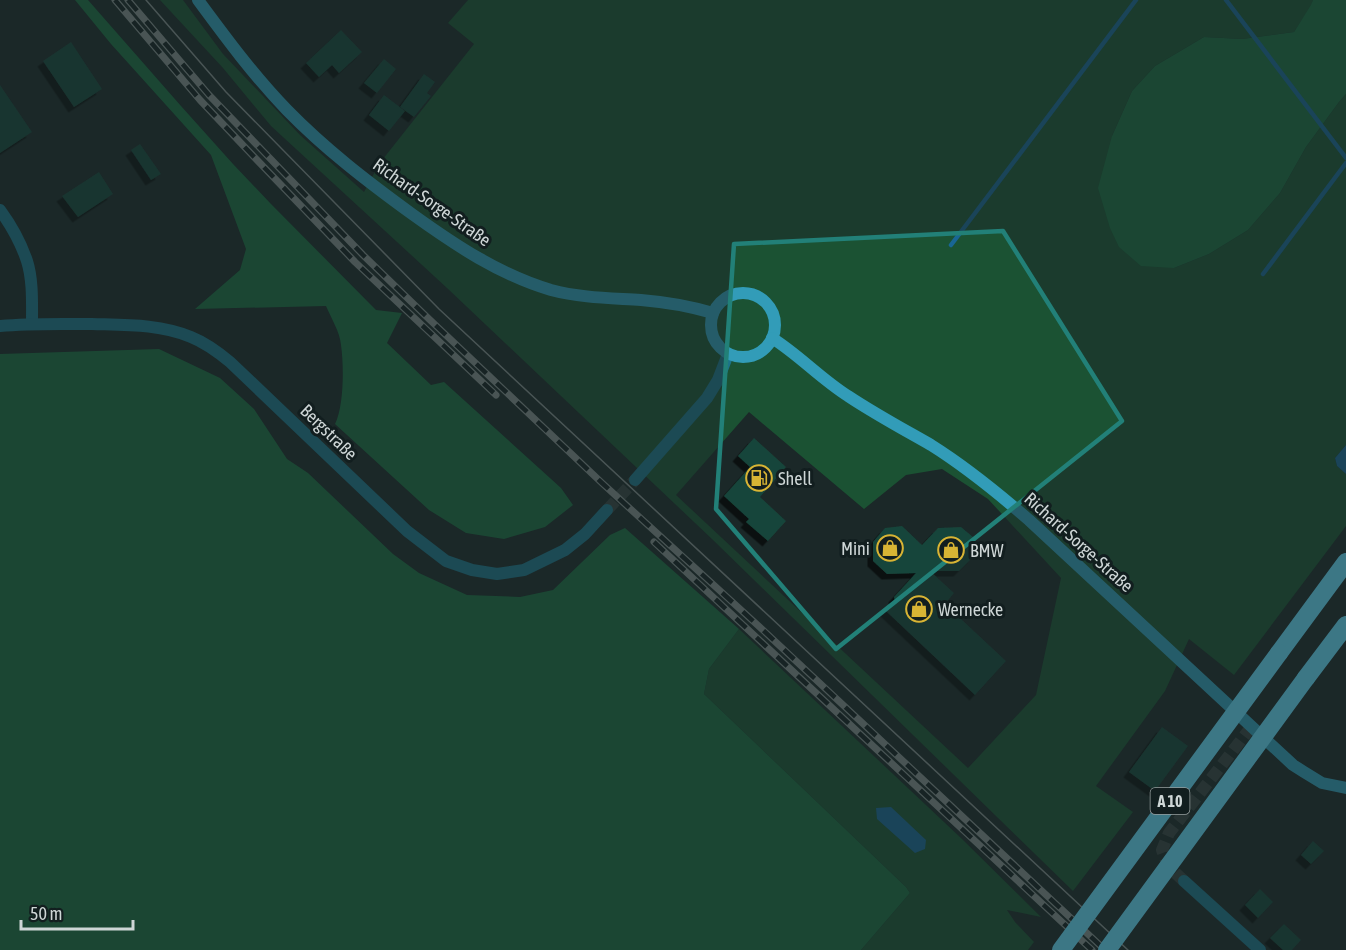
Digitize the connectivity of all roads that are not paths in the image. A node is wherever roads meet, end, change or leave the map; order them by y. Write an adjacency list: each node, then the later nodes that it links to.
1 (198, 0): 3 (main road, Richard-Sorge-Straße)
2 (0, 210): 4 (street)
3 (713, 313): 6 (main road); 7 (main road)
4 (32, 323): 5 (street, Bergstraße); 9 (street, Bergstraße)
5 (0, 326)
6 (772, 338): 7 (main road); 12 (main road, Richard-Sorge-Straße)
7 (728, 354): 8 (street)
8 (635, 480)
9 (607, 510)
10 (1346, 562): 14 (highway, A 10, bridge)
11 (1346, 625): 15 (highway, A 10, bridge)
12 (1346, 788)
13 (1184, 881): 16 (street)
14 (1061, 950)
15 (1107, 950)
16 (1260, 950)

